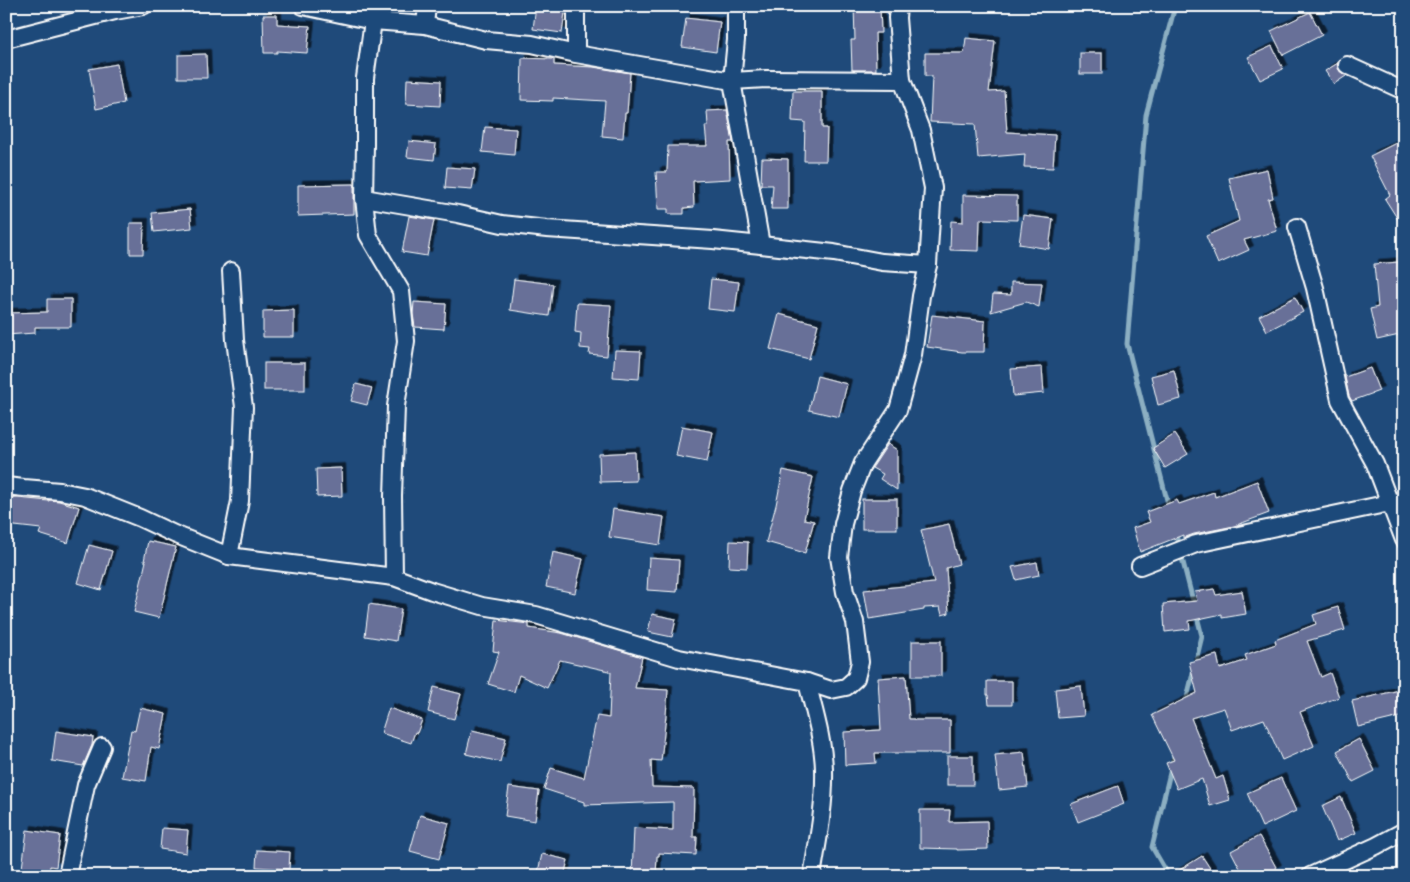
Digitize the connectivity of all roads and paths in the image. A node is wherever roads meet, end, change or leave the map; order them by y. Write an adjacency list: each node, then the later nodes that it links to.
1 (143, 6): 7 (street)
2 (303, 6): 8 (street)
3 (427, 6): 9 (street)
4 (576, 6): 11 (street)
5 (736, 6): 14 (street)
6 (898, 6): 13 (street)
7 (114, 8): 10 (street)
8 (373, 21): 9 (street); 16 (street)
9 (425, 25): 11 (street)
10 (6, 39)
11 (576, 54): 14 (street)
12 (1347, 65): 15 (street)
13 (902, 80): 14 (street); 19 (street)
14 (732, 81): 18 (street)
15 (1404, 91)
16 (364, 198): 18 (street); 26 (street)
17 (1297, 227): 22 (street)
18 (761, 245): 19 (street)
19 (928, 265): 27 (street)
20 (231, 271): 24 (street)
21 (6, 486): 24 (street)
22 (1397, 501): 23 (street); 25 (street)
23 (1404, 540)
24 (229, 556): 26 (street)
25 (1140, 566)
26 (394, 577): 27 (street)
27 (808, 682): 31 (street)
28 (102, 747): 30 (street)
29 (1404, 831): 32 (street)
30 (67, 876)
31 (812, 876)
32 (1310, 876)

